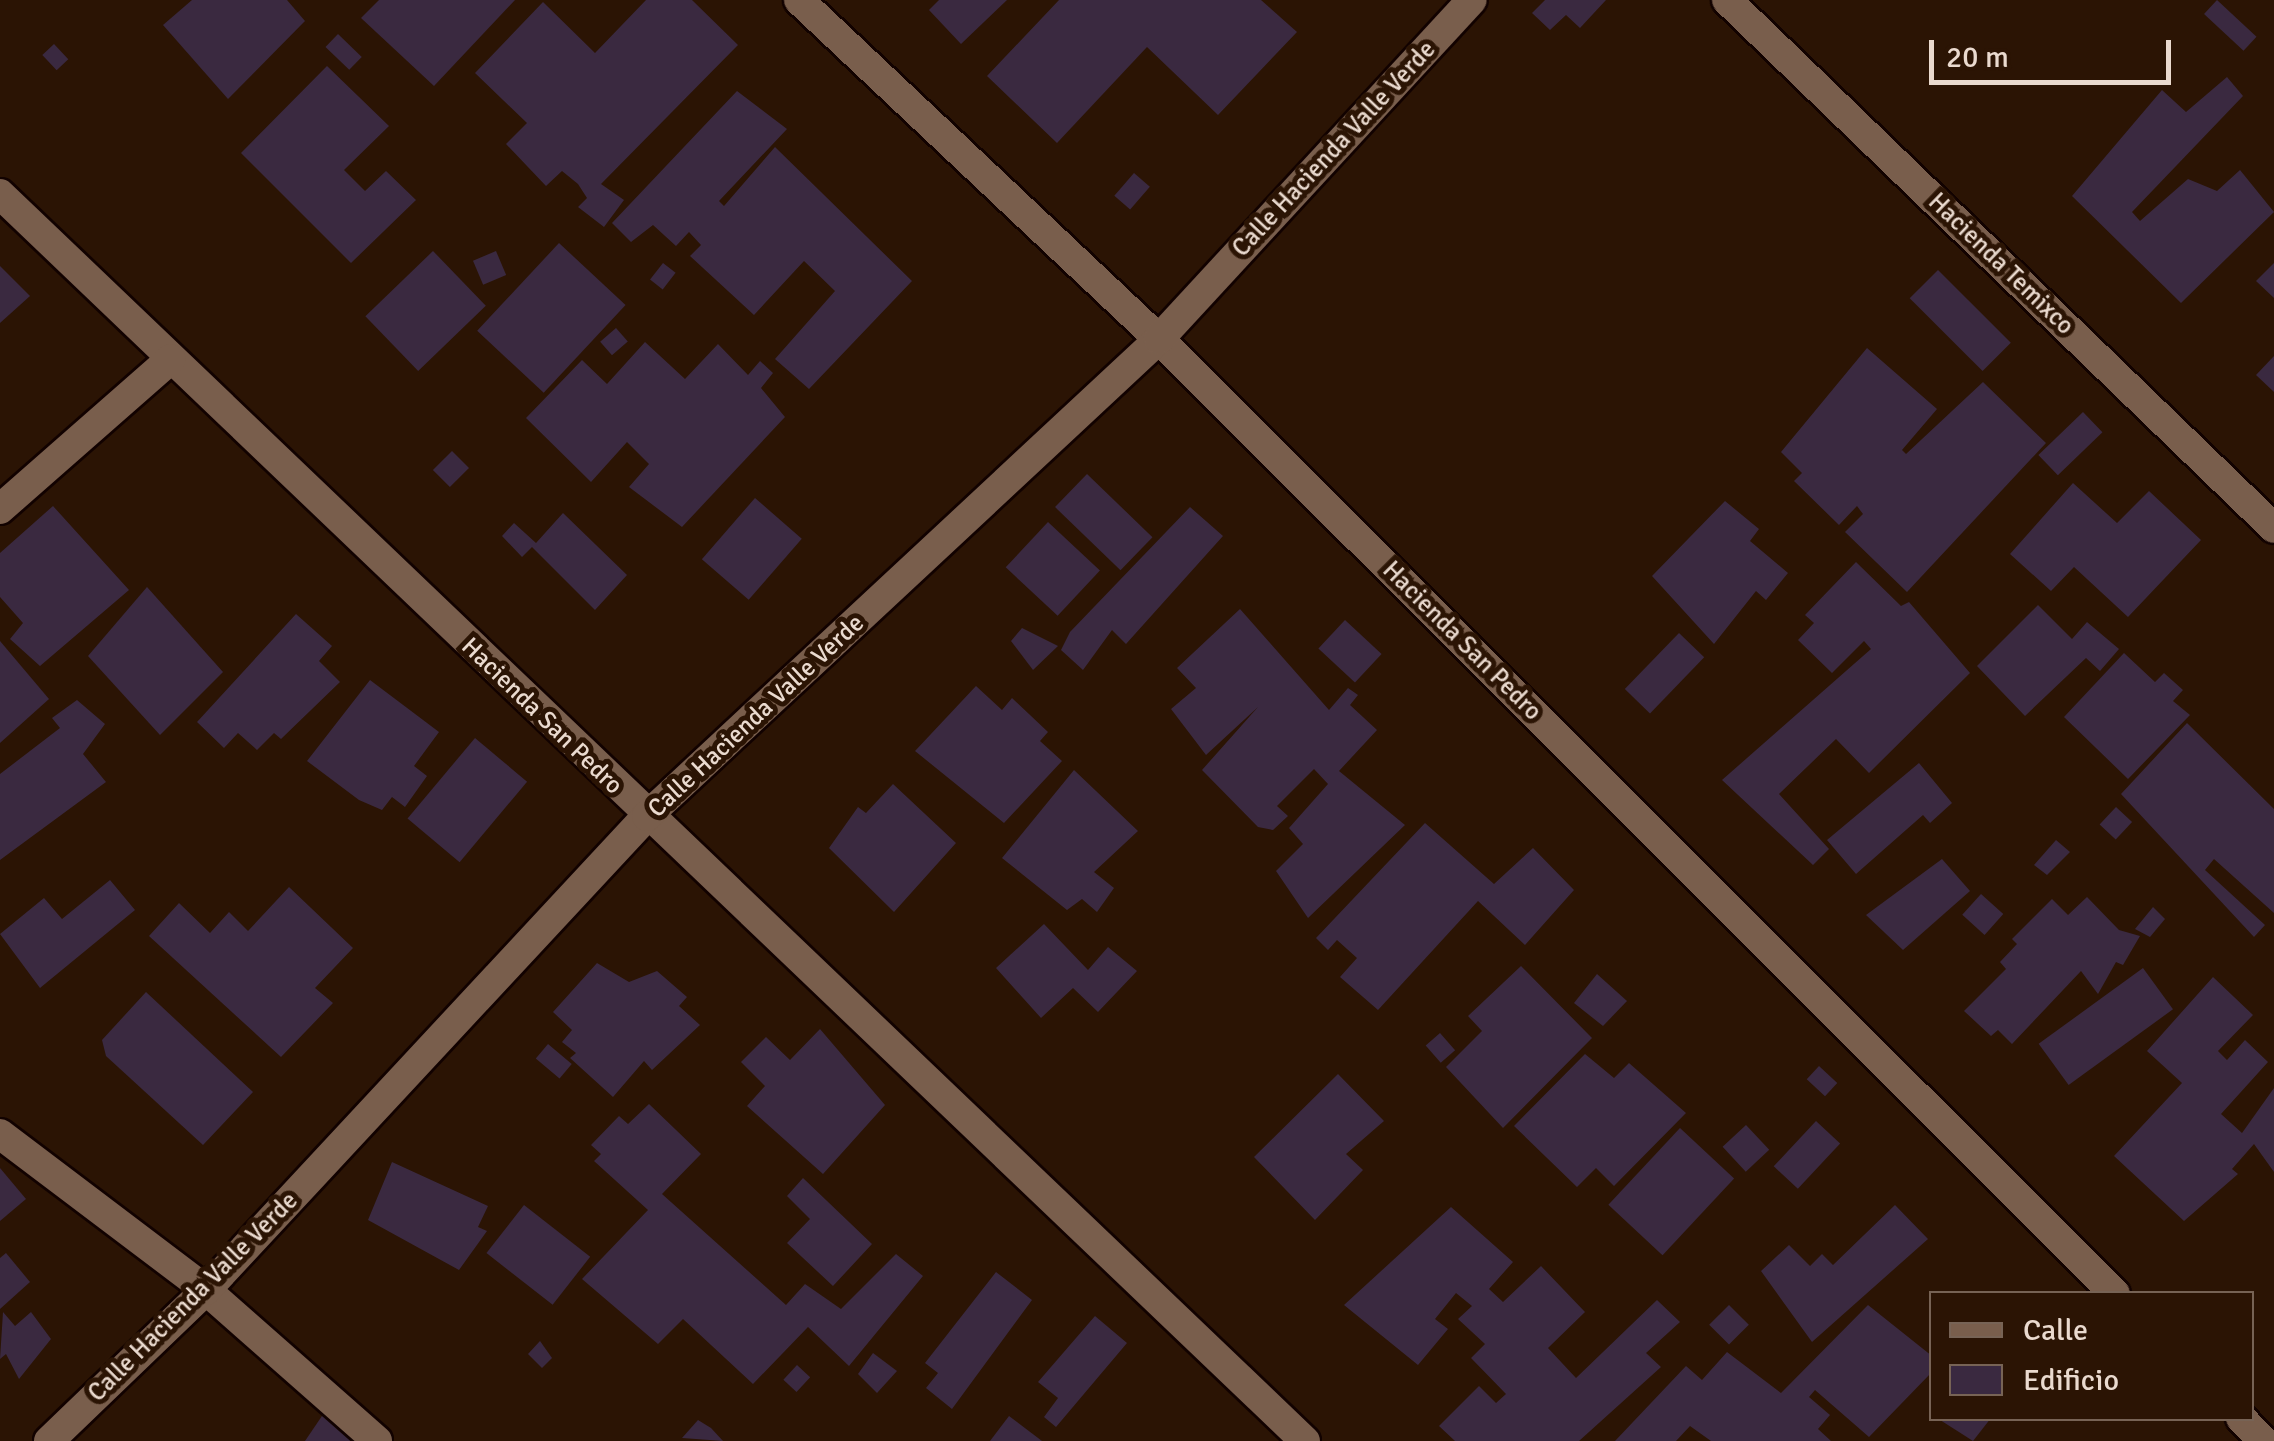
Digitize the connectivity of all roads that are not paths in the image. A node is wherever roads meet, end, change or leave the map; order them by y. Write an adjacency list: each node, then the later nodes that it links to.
1 (799, 0): 5 (street, Hacienda San Pedro)
2 (1472, 0): 5 (street, Calle Hacienda Valle Verde)
3 (1727, 0): 8 (street, Hacienda Temixco)
4 (0, 194): 6 (street, Hacienda San Pedro)
5 (1159, 339): 9 (street, Calle Hacienda Valle Verde); 12 (street, Hacienda San Pedro)
6 (171, 359): 7 (street); 9 (street, Hacienda San Pedro)
7 (0, 510)
8 (2274, 528)
9 (648, 816): 11 (street, Calle Hacienda Valle Verde); 16 (street, Hacienda San Pedro)
10 (0, 1134): 11 (street)
11 (206, 1290): 14 (street, Calle Hacienda Valle Verde); 15 (street)
12 (2113, 1291)
13 (2244, 1421): 17 (street)
14 (49, 1441)
15 (376, 1441)
16 (1305, 1441)
17 (2263, 1441)

